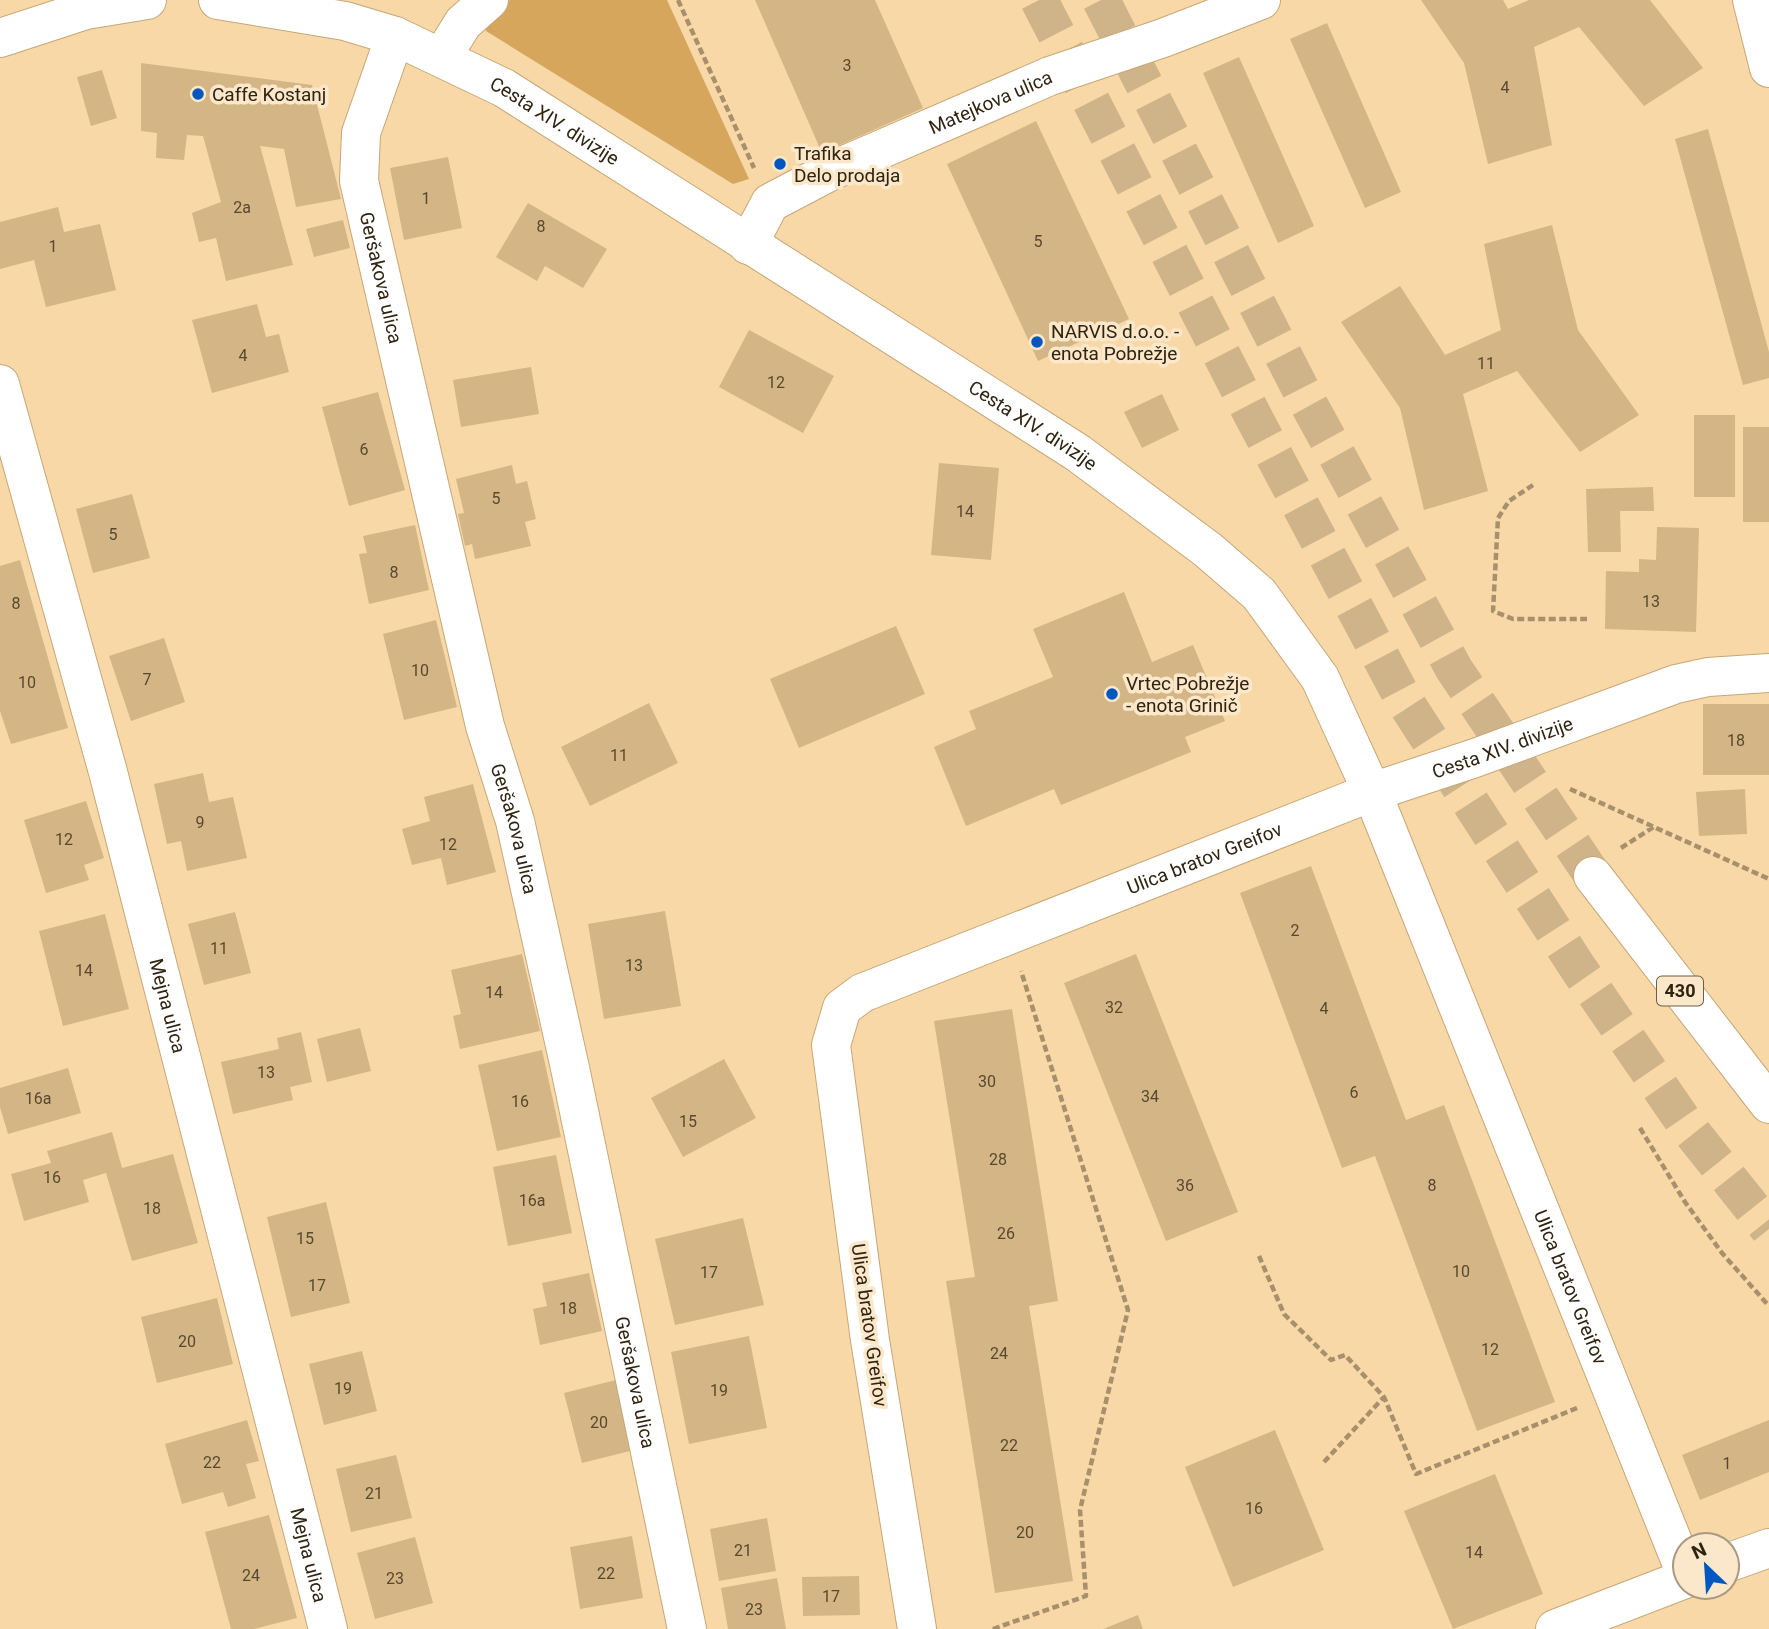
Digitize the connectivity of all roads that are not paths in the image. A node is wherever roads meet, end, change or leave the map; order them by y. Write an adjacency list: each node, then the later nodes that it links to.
1 (147, 0): 7 (main road)
2 (218, 0): 6 (main road, Cesta XIV. divizije)
3 (489, 0): 8 (main road)
4 (1261, 0): 10 (main road, Matejkova ulica)
5 (1752, 0): 9 (main road)
6 (395, 36): 8 (main road, Cesta XIV. divizije); 21 (main road, Geršakova ulica)
7 (0, 38)
8 (442, 57): 10 (main road, Cesta XIV. divizije)
9 (1769, 68)
10 (748, 245): 13 (main road, Cesta XIV. divizije)
11 (0, 384): 20 (main road, Mejna ulica)
12 (1769, 673): 13 (main road, Cesta XIV. divizije)
13 (1371, 792): 16 (main road, Ulica bratov Greifov); 22 (main road, Ulica bratov Greifov)
14 (1604, 864): 15 (main road, 430)
15 (1769, 1104)
16 (1671, 1537)
17 (1769, 1548): 18 (main road)
18 (1741, 1558)
19 (1671, 1584): 23 (main road)
20 (328, 1629)
21 (687, 1629)
22 (917, 1629)
23 (1555, 1629)

